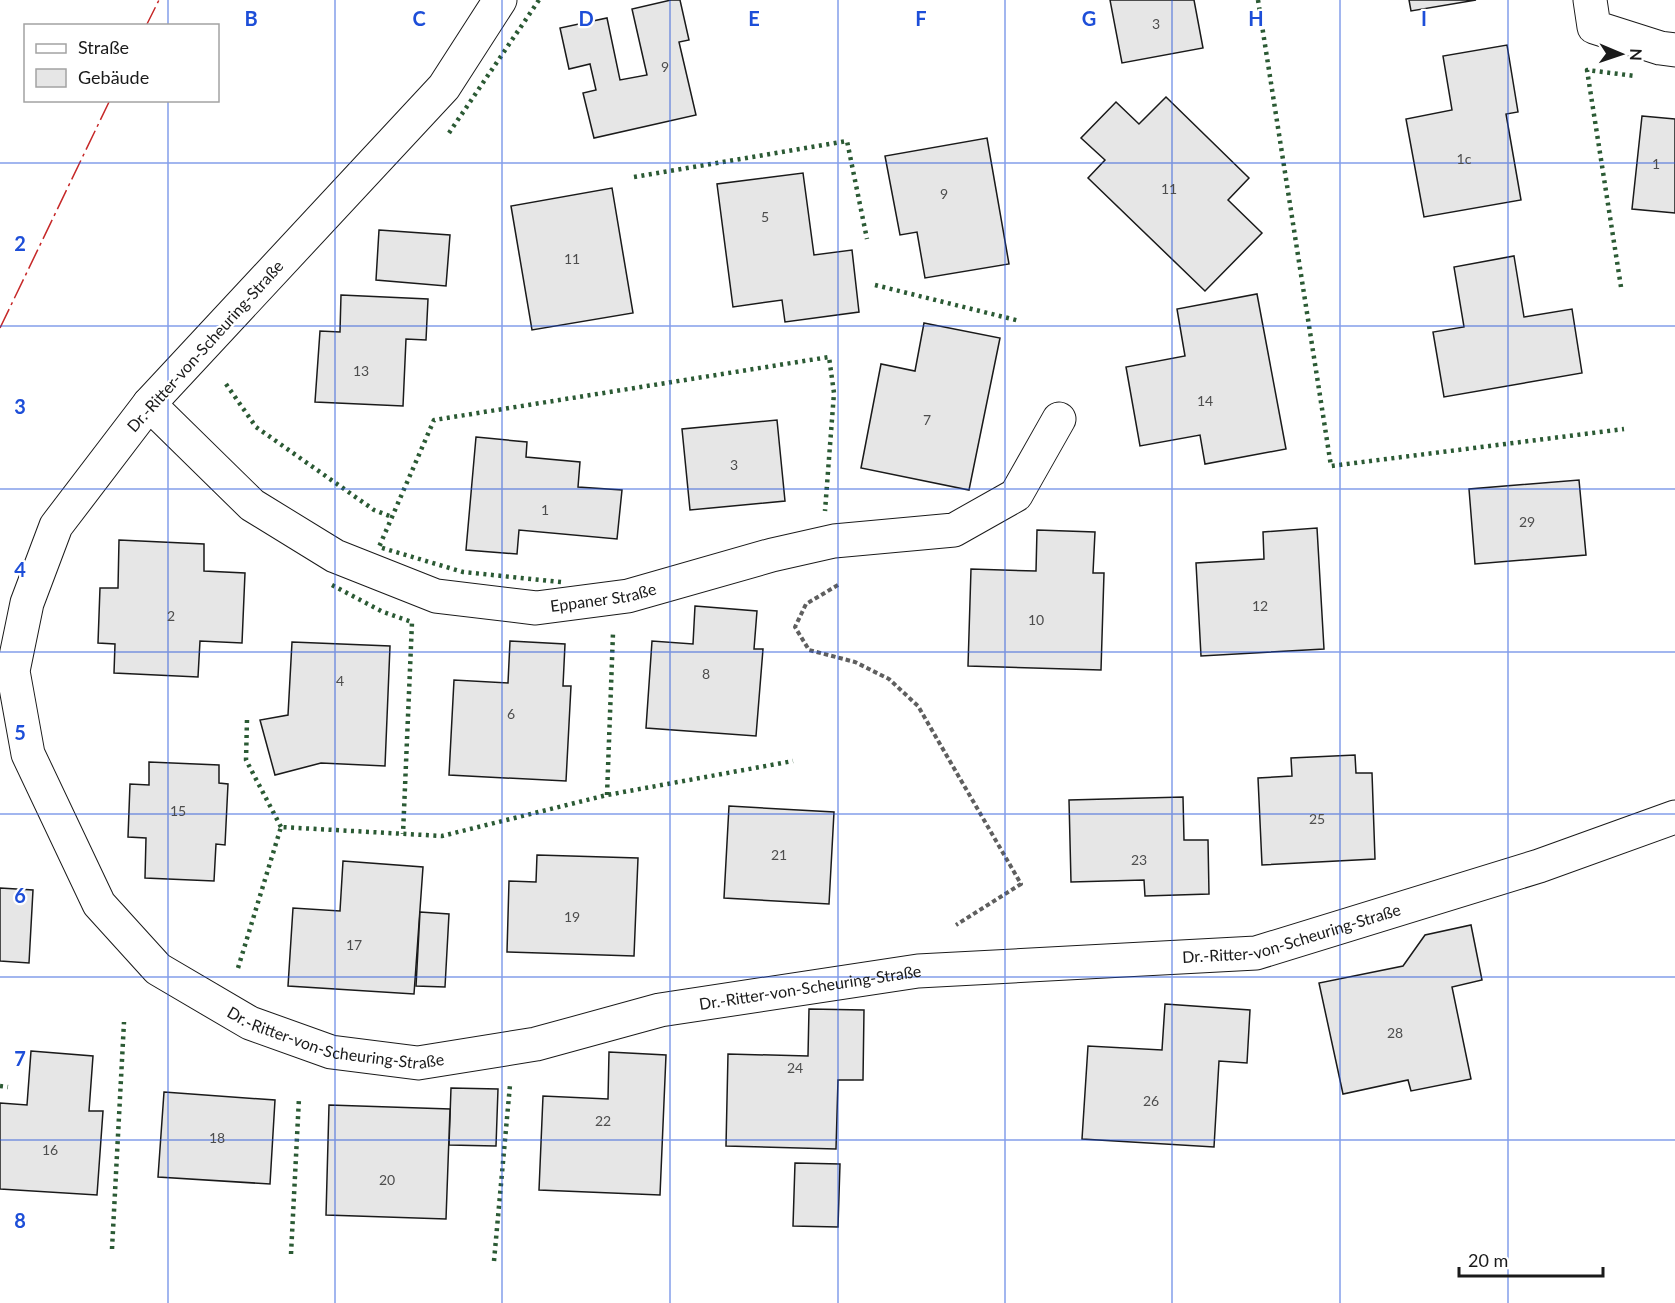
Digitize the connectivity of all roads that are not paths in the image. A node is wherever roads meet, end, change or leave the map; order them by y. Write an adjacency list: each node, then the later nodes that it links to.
1 (500, 0): 4 (street, Dr.-Ritter-von-Scheuring-Straße)
2 (1590, 0): 3 (street)
3 (1675, 50)
4 (149, 404): 5 (street, Eppaner Straße); 6 (street, Dr.-Ritter-von-Scheuring-Straße)
5 (1059, 418)
6 (1675, 818)

